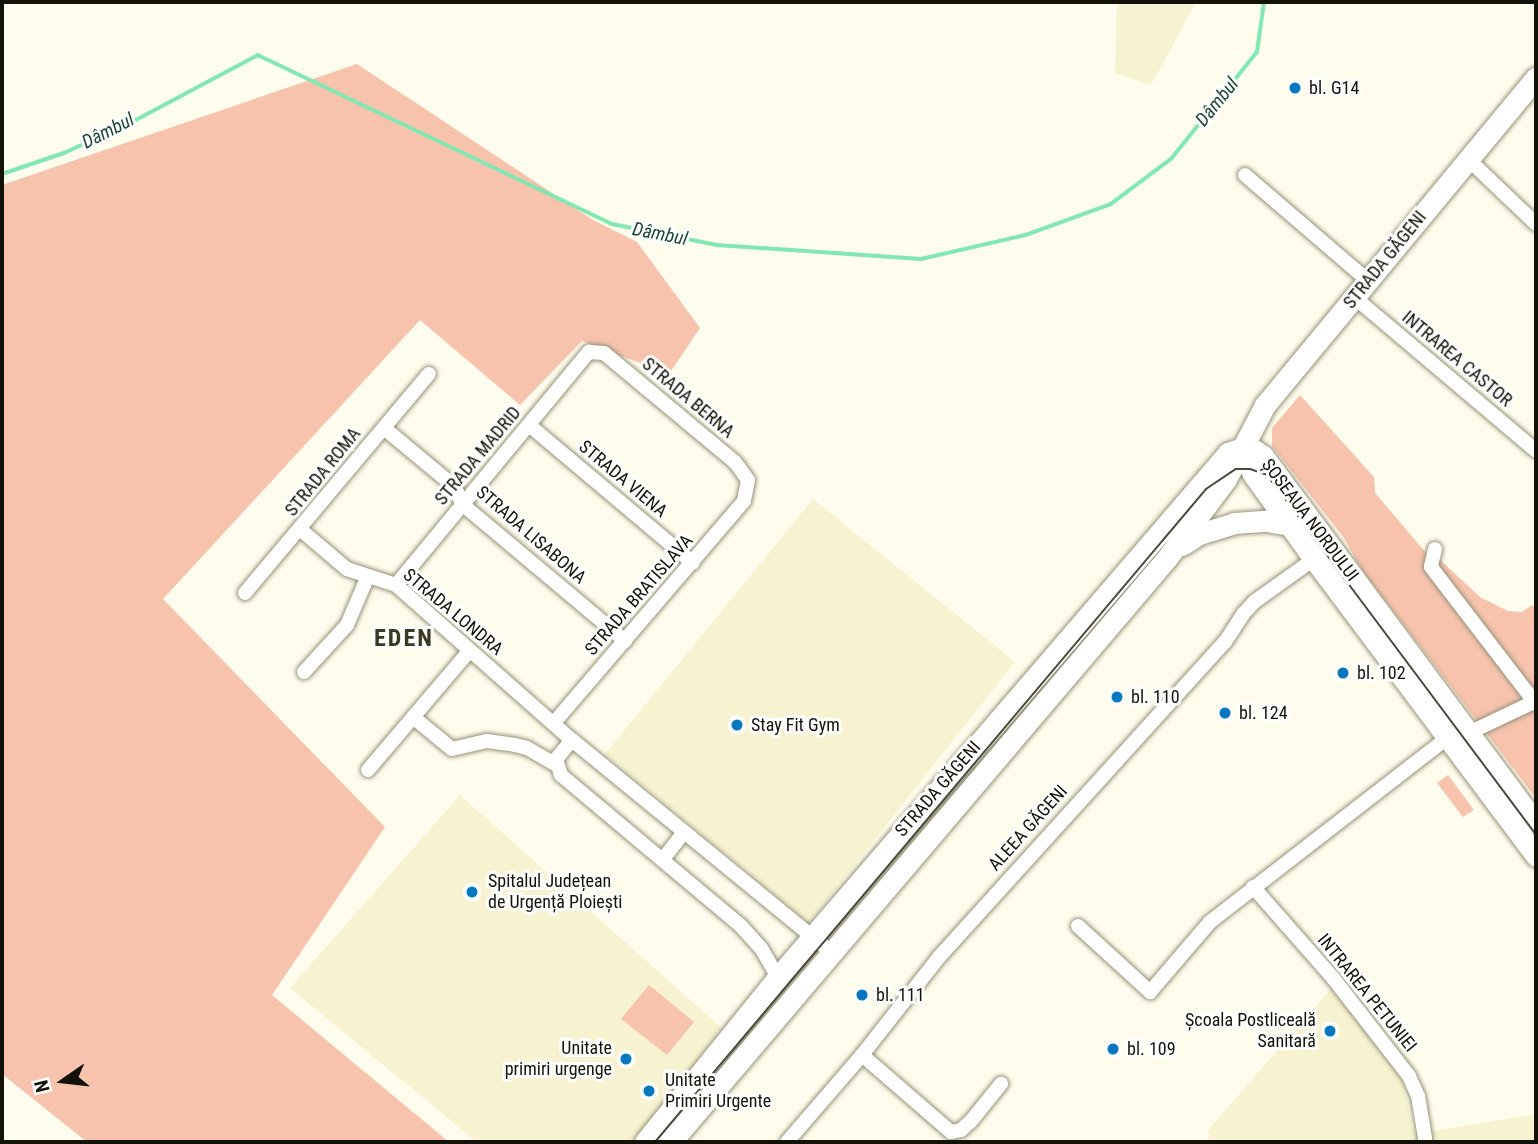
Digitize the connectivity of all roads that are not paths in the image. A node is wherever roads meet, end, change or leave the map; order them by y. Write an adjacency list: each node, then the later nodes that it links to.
1 (1536, 78): 2 (main road, STRADA GĂGENI)
2 (1468, 159): 4 (street); 5 (main road, STRADA GĂGENI)
3 (1245, 175): 5 (street, INTRAREA CASTOR)
4 (1536, 224)
5 (1361, 289): 10 (main road, STRADA GĂGENI); 11 (street, INTRAREA CASTOR)
6 (589, 352): 8 (street, STRADA MADRID); 12 (street, STRADA BERNA)
7 (429, 373): 9 (street, STRADA ROMA)
8 (529, 425): 15 (street, STRADA MADRID); 21 (street, STRADA VIENA)
9 (384, 428): 15 (street, STRADA LISABONA); 17 (street, STRADA ROMA)
10 (1241, 448): 13 (main road, STRADA GĂGENI); 14 (main road, ȘOSEAUA NORDULUI); 31 (main road, ȘOSEAUA NORDULUI); 42 (main road, STRADA GĂGENI)
11 (1536, 451)
12 (748, 489): 21 (street, STRADA BRATISLAVA)
13 (1213, 496): 14 (main road); 19 (main road, STRADA GĂGENI)
14 (1270, 498): 16 (main road, ȘOSEAUA NORDULUI)
15 (462, 504): 23 (street, STRADA MADRID); 25 (street, STRADA LISABONA)
16 (1290, 525): 19 (main road); 20 (main road, ȘOSEAUA NORDULUI)
17 (301, 530): 22 (street, STRADA LONDRA); 24 (street, STRADA ROMA)
18 (1435, 549): 28 (street)
19 (1167, 558): 43 (main road, STRADA GĂGENI)
20 (1314, 559): 32 (main road, ȘOSEAUA NORDULUI); 45 (street, ALEEA GĂGENI)
21 (693, 563): 25 (street, STRADA BRATISLAVA)
22 (368, 576): 23 (street, STRADA LONDRA); 27 (street)
23 (396, 585): 26 (street, STRADA LONDRA)
24 (245, 593)
25 (625, 641): 30 (street, STRADA BRATISLAVA)
26 (470, 650): 29 (street); 30 (street, STRADA LONDRA)
27 (304, 672)
28 (1536, 703): 31 (street)
29 (413, 717): 34 (street); 35 (street)
30 (554, 723): 33 (street, STRADA LONDRA)
31 (1470, 727): 32 (street); 36 (main road, ȘOSEAUA NORDULUI)
32 (1447, 739): 38 (main road, ȘOSEAUA NORDULUI); 40 (street)
33 (572, 740): 34 (street); 37 (street, STRADA LONDRA)
34 (556, 765): 39 (street)
35 (368, 770)
36 (1536, 823)
37 (684, 832): 39 (street); 42 (street, STRADA LONDRA)
38 (1536, 856)
39 (663, 859): 44 (street)
40 (1253, 887): 41 (street); 47 (street, INTRAREA PETUNIEI)
41 (1078, 926)
42 (814, 936): 43 (street, STRADA LONDRA); 44 (main road, STRADA GĂGENI)
43 (832, 953): 48 (main road, STRADA GĂGENI)
44 (778, 977): 48 (main road, STRADA GĂGENI)
45 (862, 1055): 46 (street); 49 (street, ALEEA GĂGENI)
46 (1001, 1084)
47 (1424, 1138)
48 (659, 1140)
49 (788, 1142)

